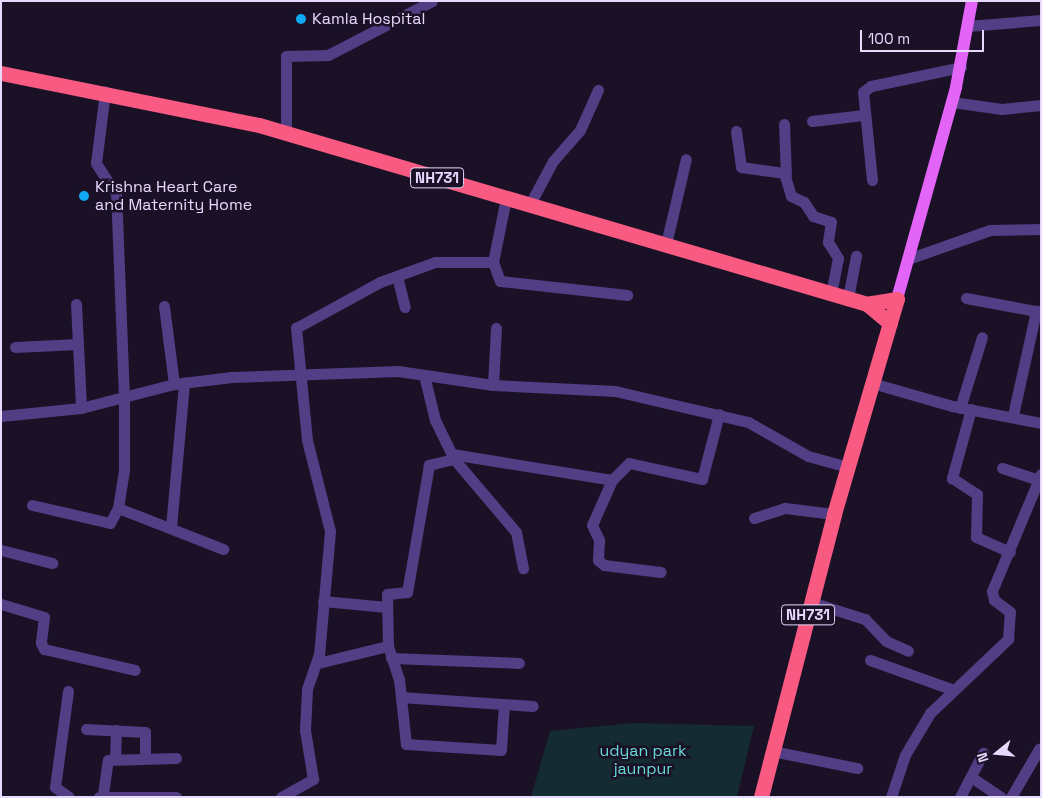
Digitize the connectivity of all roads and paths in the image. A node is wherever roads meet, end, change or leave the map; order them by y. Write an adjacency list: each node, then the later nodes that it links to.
1 (432, 1): 15 (street)
2 (972, 1): 4 (main road)
3 (1041, 20): 4 (street)
4 (968, 26): 5 (main road)
5 (961, 67): 9 (main road); 11 (street)
6 (1, 73): 8 (highway, NH731)
7 (598, 90): 20 (street)
8 (105, 92): 15 (highway, NH731); 47 (street)
9 (952, 102): 10 (street); 24 (main road)
10 (1041, 106)
11 (864, 115): 12 (street); 18 (street)
12 (812, 121)
13 (784, 124): 17 (street)
14 (736, 131): 17 (street)
15 (286, 134): 19 (highway, NH731)
16 (686, 159): 22 (street)
17 (786, 175): 27 (street)
18 (872, 180)
19 (506, 198): 20 (highway, NH731); 25 (street)
20 (530, 204): 22 (highway, NH731)
21 (1041, 229): 24 (street)
22 (666, 244): 27 (highway, NH731)
23 (856, 256): 29 (street)
24 (908, 260): 31 (main road)
25 (493, 262): 26 (street); 28 (street)
26 (397, 276): 35 (street); 43 (street)
27 (831, 293): 29 (highway, NH731)
28 (627, 295)
29 (848, 298): 33 (highway, NH731)
30 (966, 298): 36 (street)
31 (897, 299): 33 (highway, NH731); 37 (highway, NH731)
32 (76, 304): 40 (street)
33 (867, 304): 37 (highway, NH731)
34 (164, 306): 44 (street)
35 (405, 307)
36 (1038, 312): 51 (street)
37 (890, 323): 45 (highway, NH731)
38 (496, 328): 46 (street)
39 (982, 337): 49 (street)
40 (78, 344): 41 (street); 48 (street)
41 (15, 347)
42 (424, 375): 43 (street); 46 (street); 54 (street)
43 (301, 376): 44 (street); 70 (street)
44 (179, 383): 47 (street); 63 (street)
45 (872, 383): 49 (street); 55 (highway, NH731)
46 (493, 386): 50 (street)
47 (124, 398): 48 (street); 60 (street)
48 (81, 408): 52 (street)
49 (966, 408): 51 (street); 66 (street)
50 (719, 414): 55 (street); 58 (street)
51 (1013, 415): 53 (street)
52 (1, 416)
53 (1041, 423)
54 (453, 457): 58 (street); 68 (street); 73 (street)
55 (848, 467): 61 (highway, NH731)
56 (1002, 468): 57 (street)
57 (1040, 477): 66 (street)
58 (612, 480): 69 (street)
59 (32, 505): 60 (street)
60 (118, 508): 63 (street)
61 (834, 514): 62 (street); 71 (highway, NH731)
62 (754, 518)
63 (171, 527): 64 (street)
64 (223, 549)
65 (1, 550): 67 (street)
66 (1010, 552): 81 (street)
67 (52, 562)
68 (522, 568)
69 (661, 572)
70 (323, 601): 73 (street); 78 (street)
71 (811, 602): 75 (street); 89 (highway, NH731)
72 (1, 604): 80 (street)
73 (387, 607): 74 (street)
74 (388, 646): 76 (street); 78 (street)
75 (908, 651)
76 (391, 658): 79 (street); 83 (street)
77 (870, 660): 81 (street)
78 (318, 663): 99 (street)
79 (519, 663)
80 (135, 670)
81 (954, 690): 101 (street)
82 (68, 691): 97 (street)
83 (402, 697): 84 (street); 84 (street)
84 (504, 704): 85 (street)
85 (533, 706)
86 (86, 729): 87 (street)
87 (116, 730): 91 (street); 93 (street)
88 (1039, 749): 104 (street)
89 (772, 752): 94 (street); 100 (highway, NH731)
90 (984, 753): 95 (street)
91 (145, 757): 92 (street); 93 (street)
92 (176, 758)
93 (115, 759): 96 (street)
94 (857, 768)
95 (971, 777): 102 (street); 103 (street)
96 (101, 795): 98 (street)
97 (69, 797)
98 (176, 797)
99 (281, 797)
100 (761, 797)
101 (891, 797)
102 (960, 797)
103 (1001, 797)
104 (1011, 797)

